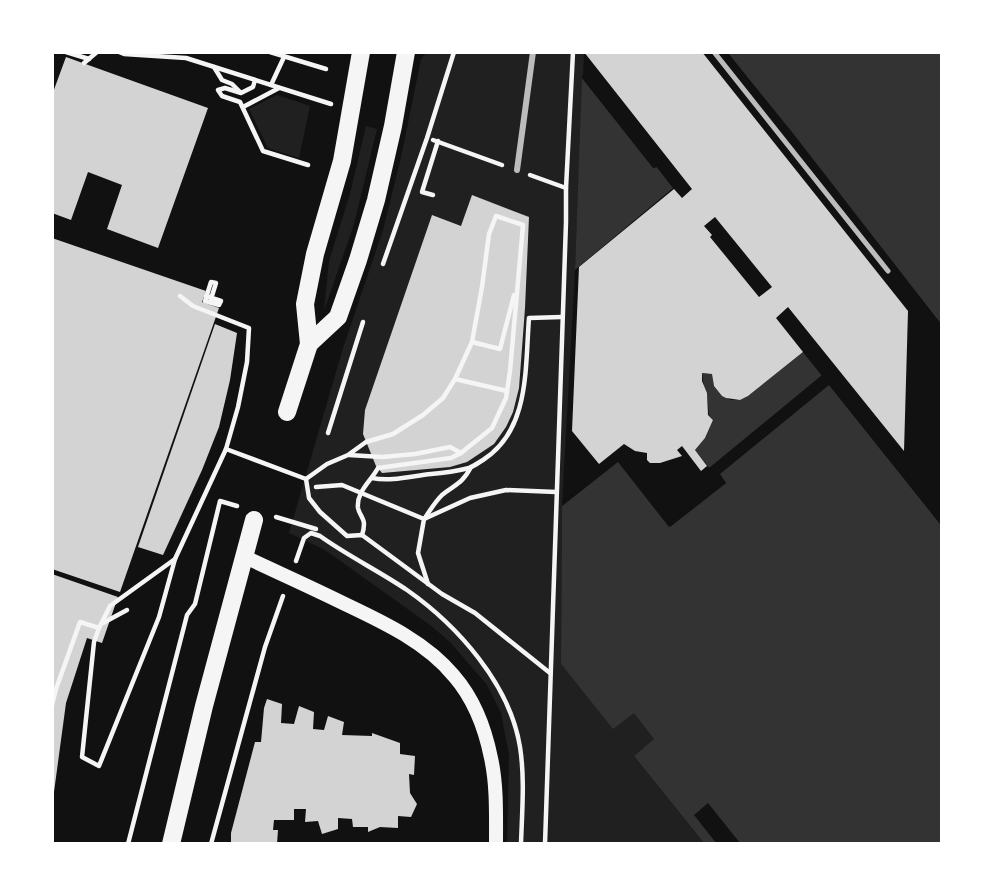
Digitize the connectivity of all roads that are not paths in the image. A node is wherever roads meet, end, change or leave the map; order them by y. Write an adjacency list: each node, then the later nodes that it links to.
1 (361, 52): 7 (main road)
2 (406, 52): 7 (main road)
3 (533, 52): 5 (street)
4 (714, 52): 6 (lane)
5 (517, 170)
6 (888, 271)
7 (309, 344): 8 (main road)
8 (287, 412)
9 (254, 520): 10 (main road)
10 (245, 557): 11 (main road); 12 (main road)
11 (171, 844)
12 (496, 844)

